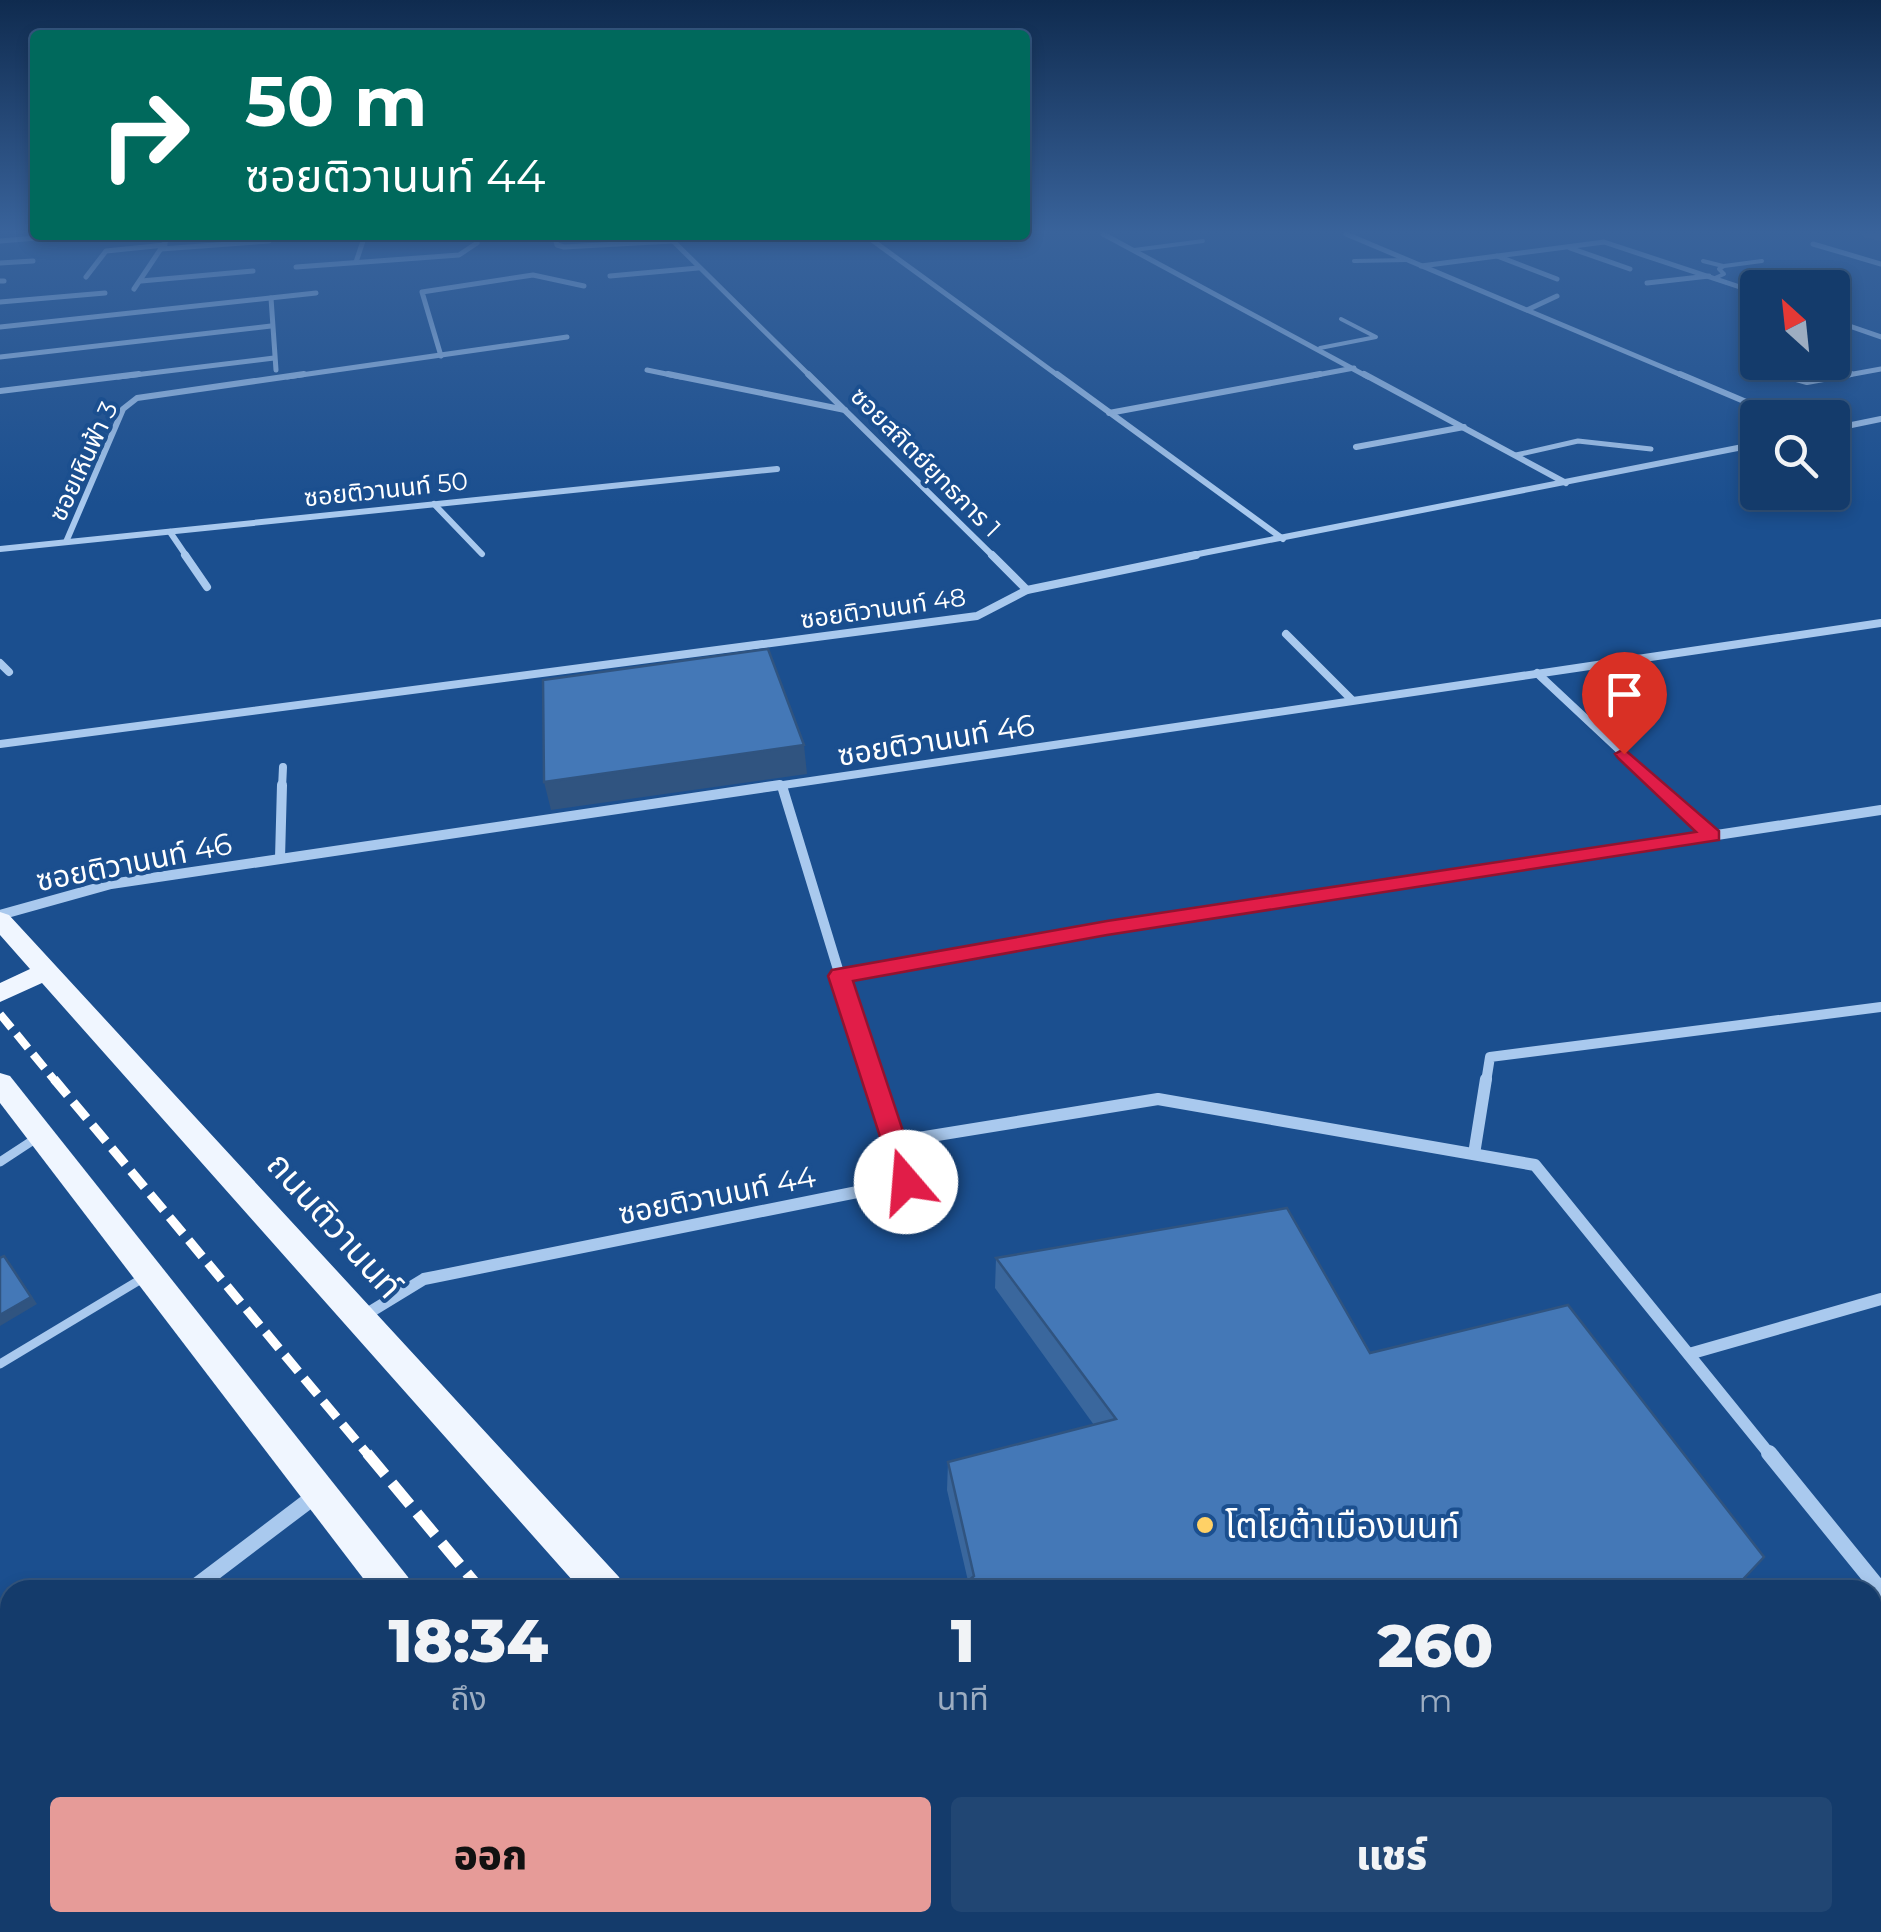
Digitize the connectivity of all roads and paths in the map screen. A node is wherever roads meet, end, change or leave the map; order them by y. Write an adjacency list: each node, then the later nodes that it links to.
1 (27, 324): 10 (street)
2 (431, 324): 14 (street)
3 (757, 324): 24 (street, ซอยสถิตย์ยุทธการ 1)
4 (988, 324): 25 (street)
5 (1275, 324): 13 (street)
6 (1351, 324): 13 (lane)
7 (1558, 324): 23 (street)
8 (271, 326): 15 (street); 16 (street)
9 (1850, 326): 12 (street)
10 (0, 327)
11 (568, 337): 14 (street)
12 (1881, 337)
13 (1320, 348): 17 (street)
14 (440, 356): 38 (street, ซอยเหินฟ้า 3)
15 (0, 357)
16 (274, 358): 19 (street); 22 (street)
17 (1356, 367): 25 (street); 28 (street)
18 (1881, 369): 21 (street)
19 (276, 370)
20 (647, 370): 24 (street)
21 (1850, 375)
22 (0, 391)
23 (1741, 400)
24 (846, 410): 42 (street, ซอยสถิตย์ยุทธการ 1)
25 (1109, 412): 37 (street)
26 (1881, 419): 27 (street)
27 (1850, 425)
28 (1465, 427): 29 (street); 32 (street)
29 (1356, 447)
30 (1740, 448): 34 (street, ซอยติวานนท์ 48)
31 (1651, 449): 32 (lane)
32 (1516, 455): 34 (street)
33 (777, 469): 35 (street, ซอยติวานนท์ 50)
34 (1567, 483): 37 (street, ซอยติวานนท์ 48)
35 (434, 504): 36 (street, ซอยติวานนท์ 50); 40 (street)
36 (170, 532): 38 (street, ซอยติวานนท์ 50); 41 (street)
37 (1283, 538): 42 (street, ซอยติวานนท์ 48)
38 (66, 542): 39 (street, ซอยติวานนท์ 50)
39 (0, 549)
40 (482, 554)
41 (207, 587)
42 (1027, 590): 49 (street, ซอยติวานนท์ 48)
43 (1881, 623): 47 (street, ซอยติวานนท์ 46)
44 (1286, 634): 48 (street)
45 (0, 663): 46 (street)
46 (9, 672)
47 (1537, 673): 48 (street, ซอยติวานนท์ 46); 53 (street)
48 (1352, 700): 51 (street, ซอยติวานนท์ 46)
49 (0, 744)
50 (283, 767): 54 (street)
51 (782, 786): 54 (street, ซอยติวานนท์ 46); 57 (street, ซอยติวานนท์ 44)
52 (1881, 810): 53 (street)
53 (1712, 836): 57 (street)
54 (280, 858): 55 (street, ซอยติวานนท์ 46)
55 (0, 917): 56 (main road, ถนนติวานนท์)
56 (44, 972): 58 (main road); 67 (main road, ถนนติวานนท์)
57 (840, 976): 62 (street, ซอยติวานนท์ 44)
58 (0, 993)
59 (1881, 1008): 63 (street)
60 (0, 1083): 61 (main road)
61 (41, 1135): 64 (lane); 65 (main road)
62 (894, 1142): 63 (street); 67 (street, ซอยติวานนท์ 44)
63 (1474, 1154): 68 (street)
64 (0, 1162)
65 (147, 1276): 69 (lane); 70 (main road)
66 (1881, 1299): 68 (street)
67 (360, 1319): 73 (main road, ถนนติวานนท์)
68 (1688, 1354): 74 (street)
69 (0, 1364)
70 (320, 1492): 71 (street); 72 (main road)
71 (204, 1580)
72 (387, 1580)
73 (597, 1580)
74 (1872, 1580)

